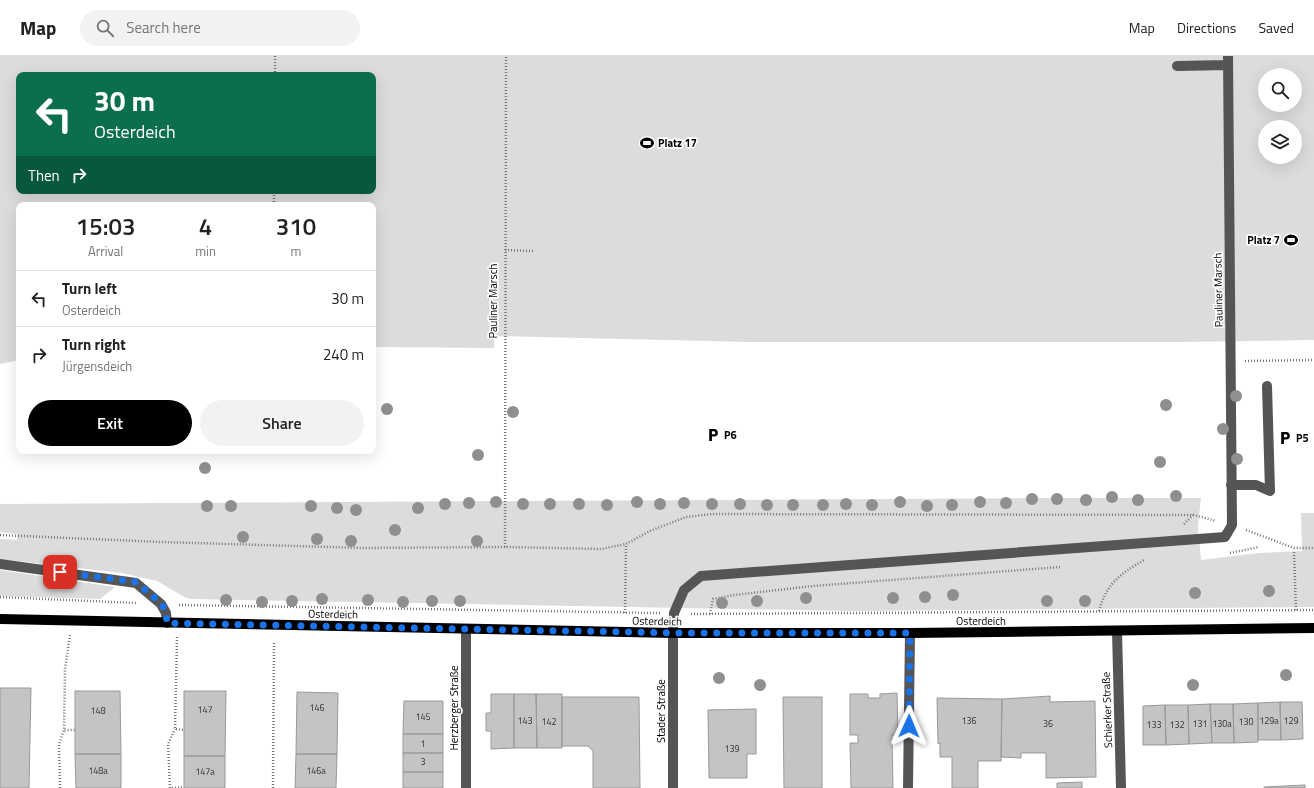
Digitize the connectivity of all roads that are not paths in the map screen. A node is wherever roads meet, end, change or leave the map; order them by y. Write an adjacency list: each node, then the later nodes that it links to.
1 (1228, 60): 2 (street); 4 (street, Pauliner Marsch)
2 (1177, 66)
3 (1267, 386): 4 (street)
4 (1231, 485): 6 (street, Pauliner Marsch)
5 (0, 564): 8 (street)
6 (674, 613): 12 (street, Stader Straße)
7 (0, 619): 8 (main road, Osterdeich)
8 (172, 623): 10 (main road, Osterdeich)
9 (1314, 628): 11 (main road, Osterdeich)
10 (466, 629): 12 (main road, Osterdeich); 14 (street, Herzberger Straße)
11 (1116, 631): 13 (main road, Osterdeich); 17 (street, Schierker Straße)
12 (673, 633): 13 (main road, Osterdeich); 15 (street, Stader Straße)
13 (910, 633): 16 (street)
14 (466, 788)
15 (673, 788)
16 (908, 788)
17 (1121, 788)

